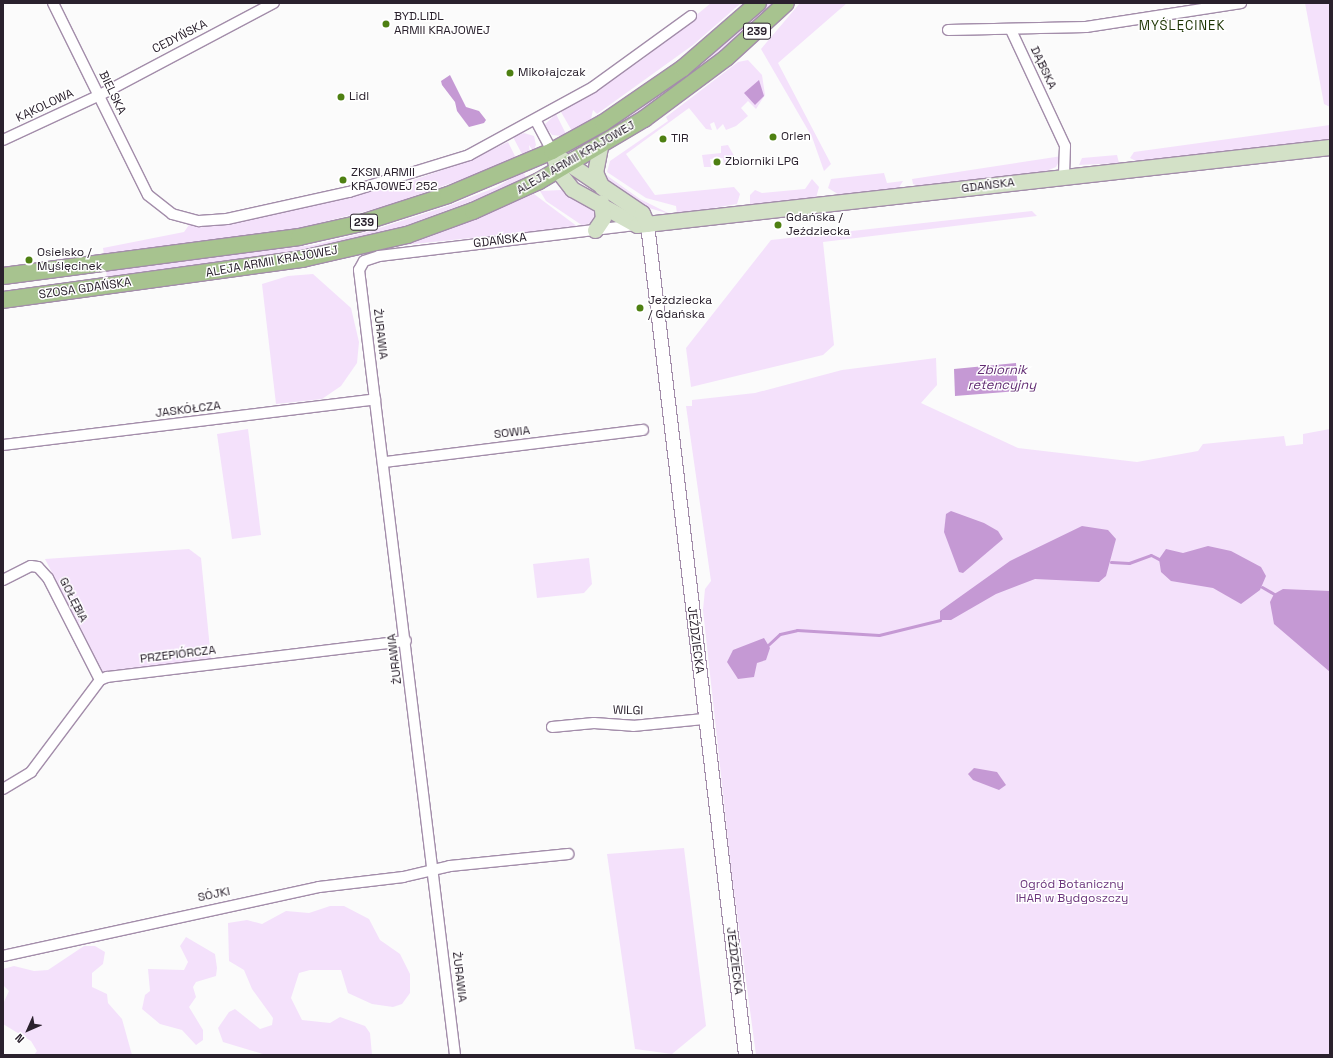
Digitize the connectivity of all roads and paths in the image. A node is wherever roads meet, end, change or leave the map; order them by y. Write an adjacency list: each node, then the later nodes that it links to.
1 (53, 3): 9 (street, BIELSKA)
2 (274, 3): 9 (street, CEDYŃSKA)
3 (758, 3): 14 (main road, ALEJA ARMII KRAJOWEJ / 239)
4 (786, 3): 13 (main road, ALEJA ARMII KRAJOWEJ / 239)
5 (1241, 3): 8 (street)
6 (691, 16): 10 (street)
7 (948, 30): 8 (street)
8 (1011, 30): 16 (street, DĄBSKA)
9 (98, 96): 10 (street, BIELSKA); 11 (street, KĄKOLOWA)
10 (536, 121): 14 (street, ALEJA ARMII KRAJOWEJ)
11 (3, 140)
12 (1330, 146): 16 (main road, GDAŃSKA)
13 (600, 147): 15 (main road, ALEJA ARMII KRAJOWEJ / 239); 17 (main road)
14 (552, 151): 15 (main road); 20 (main road, ALEJA ARMII KRAJOWEJ / 239)
15 (563, 168): 17 (main road); 23 (main road, ALEJA ARMII KRAJOWEJ / 239)
16 (1064, 177): 18 (main road, GDAŃSKA)
17 (602, 195): 18 (main road); 19 (main road)
18 (642, 225): 19 (street, GDAŃSKA); 32 (street, JEŹDZIECKA)
19 (595, 230): 21 (street, GDAŃSKA)
20 (163, 256): 22 (main road, SZOSA GDAŃSKA / 239)
21 (364, 261): 25 (street, ŻURAWIA)
22 (3, 276)
23 (167, 279): 24 (main road, SZOSA GDAŃSKA / 239)
24 (3, 300)
25 (376, 399): 27 (street, JASKÓŁCZA); 28 (street, ŻURAWIA)
26 (643, 430): 28 (street, SOWIA)
27 (3, 445)
28 (385, 462): 30 (street, ŻURAWIA)
29 (3, 580): 31 (street, GOŁĘBIA)
30 (406, 641): 31 (street, PRZEPIÓRCZA); 36 (street, ŻURAWIA)
31 (100, 680): 34 (street)
32 (704, 719): 33 (street, WILGI); 39 (street, JEŹDZIECKA)
33 (552, 727)
34 (3, 789)
35 (568, 854): 36 (street, SÓJKI)
36 (433, 871): 37 (street, SÓJKI); 38 (street, ŻURAWIA)
37 (3, 956)
38 (456, 1055)
39 (746, 1055)

